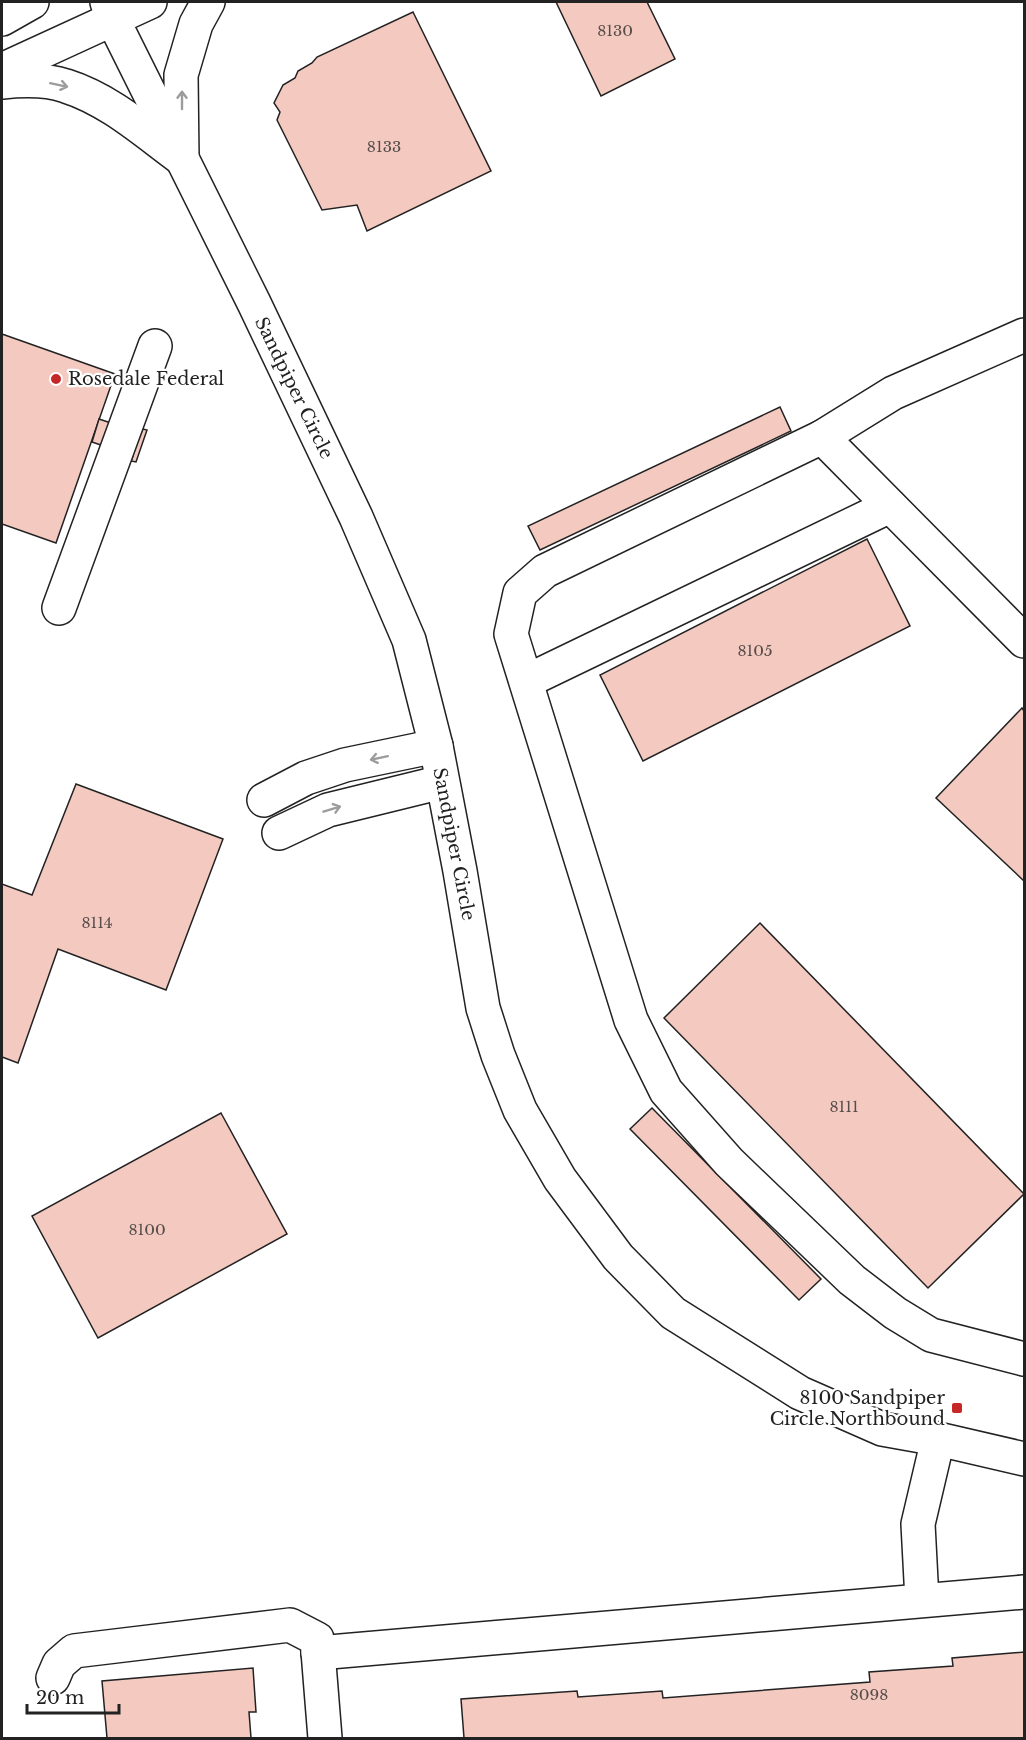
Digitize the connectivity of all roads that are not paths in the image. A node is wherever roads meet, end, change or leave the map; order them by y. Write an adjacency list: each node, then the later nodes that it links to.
1 (32, 2): 5 (street)
2 (150, 2): 4 (street)
3 (208, 2): 8 (street, one-way to 3)
4 (110, 6): 6 (street); 8 (street, Sandpiper Circle)
5 (2, 19)
6 (2, 70)
7 (2, 82): 8 (street, one-way to 8)
8 (182, 159): 16 (street, Sandpiper Circle)
9 (1024, 335): 11 (street)
10 (155, 346): 13 (street)
11 (822, 437): 12 (street); 15 (street)
12 (890, 506): 14 (street); 15 (street)
13 (60, 608)
14 (1024, 641)
15 (527, 681): 20 (street)
16 (436, 746): 17 (street, Sandpiper Circle); 18 (street, one-way to 18)
17 (442, 782): 19 (street, one-way to 17); 21 (street, Sandpiper Circle)
18 (264, 800)
19 (279, 834)
20 (1024, 1359)
21 (938, 1439): 22 (street, Sandpiper Circle); 24 (street)
22 (1024, 1459)
23 (1024, 1592): 24 (street)
24 (922, 1600): 25 (street)
25 (318, 1653): 26 (street); 27 (street)
26 (52, 1678)
27 (325, 1738)

